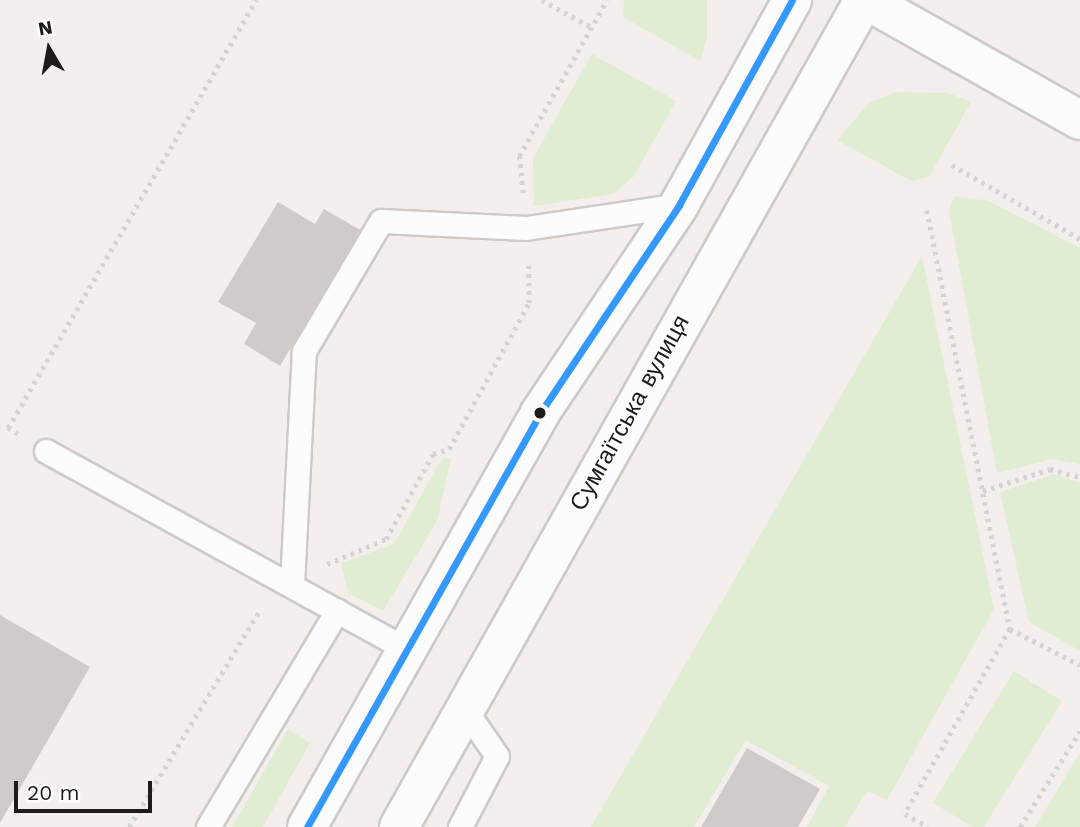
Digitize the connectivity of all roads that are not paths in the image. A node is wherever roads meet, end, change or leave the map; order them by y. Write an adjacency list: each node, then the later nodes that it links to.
1 (792, 0): 4 (main road)
2 (865, 0): 3 (main road); 9 (main road, Сумгаїтська вулиця)
3 (1080, 120)
4 (678, 205): 6 (lane); 8 (main road)
5 (46, 451): 6 (lane)
6 (292, 584): 7 (lane)
7 (337, 611): 8 (lane); 10 (lane)
8 (408, 650): 11 (main road)
9 (466, 711): 12 (main road, Сумгаїтська вулиця); 13 (lane)
10 (208, 827)
11 (307, 827)
12 (399, 827)
13 (460, 827)

